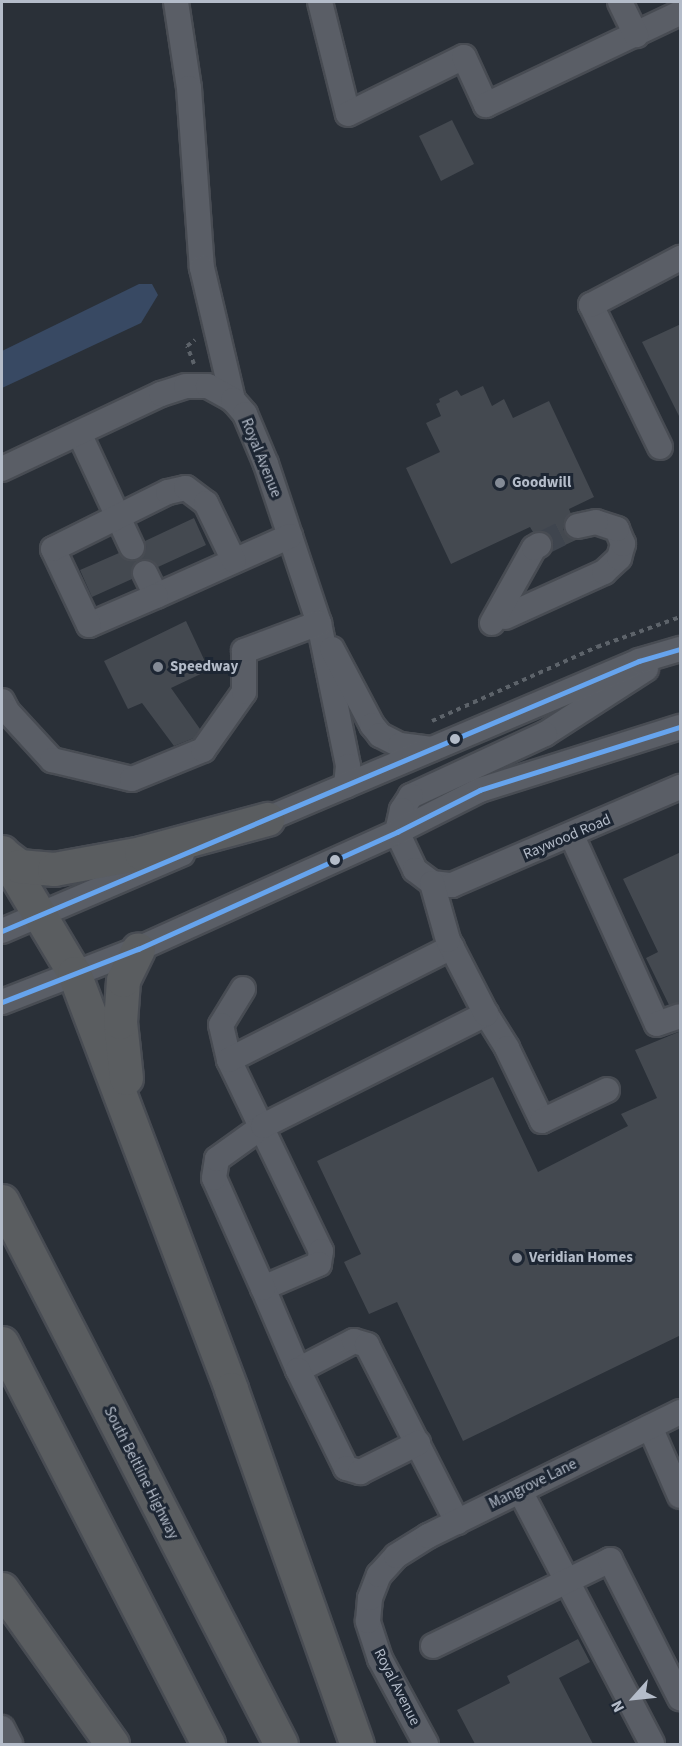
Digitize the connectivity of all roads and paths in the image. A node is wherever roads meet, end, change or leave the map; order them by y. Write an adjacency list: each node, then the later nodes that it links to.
1 (176, 2): 7 (street)
2 (320, 2): 5 (street)
3 (620, 2): 5 (street)
4 (681, 13): 5 (street)
5 (636, 35)
6 (681, 258): 9 (street)
7 (233, 400): 8 (street, Royal Avenue); 13 (street, Royal Avenue)
8 (79, 433): 10 (street, Royal Avenue); 11 (street)
9 (660, 447)
10 (2, 469)
11 (118, 517): 15 (street); 16 (street); 18 (street)
12 (577, 526): 14 (street)
13 (290, 536): 16 (street); 20 (street, Royal Avenue)
14 (539, 545)
15 (132, 547)
16 (234, 561): 18 (street)
17 (145, 573): 18 (street)
18 (156, 596)
19 (681, 617): 23 (path)
20 (319, 623): 22 (street); 25 (street, Royal Avenue); 26 (street, Royal Avenue)
21 (676, 651): 25 (street); 29 (street)
22 (2, 700)
23 (428, 723)
24 (681, 727): 29 (street)
25 (432, 749): 26 (street)
26 (346, 786): 28 (street)
27 (681, 787): 30 (street, Raywood Road)
28 (267, 819): 31 (highway); 33 (street)
29 (397, 832): 32 (street); 36 (street)
30 (572, 836): 32 (street, Raywood Road); 41 (street)
31 (2, 852): 33 (highway)
32 (442, 884): 35 (street)
33 (41, 914): 34 (street); 37 (highway)
34 (2, 931)
35 (452, 947): 40 (street); 42 (street)
36 (138, 949): 37 (street); 45 (highway)
37 (74, 973): 39 (street); 45 (highway)
38 (243, 989): 42 (street)
39 (3, 1001)
40 (486, 1014): 43 (street); 44 (street)
41 (681, 1016)
42 (229, 1060): 44 (street)
43 (607, 1090)
44 (262, 1126): 47 (street); 47 (street)
45 (132, 1130): 67 (highway)
46 (2, 1201): 66 (highway, South Beltline Highway)
47 (263, 1288): 49 (street)
48 (2, 1343): 65 (highway)
49 (298, 1370): 52 (street); 52 (street)
50 (681, 1412): 51 (street, Mangrove Lane)
51 (650, 1427): 53 (street); 54 (street, Mangrove Lane)
52 (418, 1443): 56 (street)
53 (674, 1464): 55 (street)
54 (520, 1491): 56 (street, Mangrove Lane); 58 (street)
55 (681, 1496)
56 (457, 1522): 57 (street, Mangrove Lane)
57 (390, 1563): 68 (street, Royal Avenue)
58 (567, 1581): 60 (street); 61 (street); 69 (street)
59 (2, 1589): 64 (highway)
60 (433, 1646)
61 (681, 1698)
62 (2, 1728): 63 (street)
63 (10, 1744)
64 (112, 1744)
65 (208, 1744)
66 (281, 1744)
67 (357, 1744)
68 (426, 1744)
69 (652, 1744)

